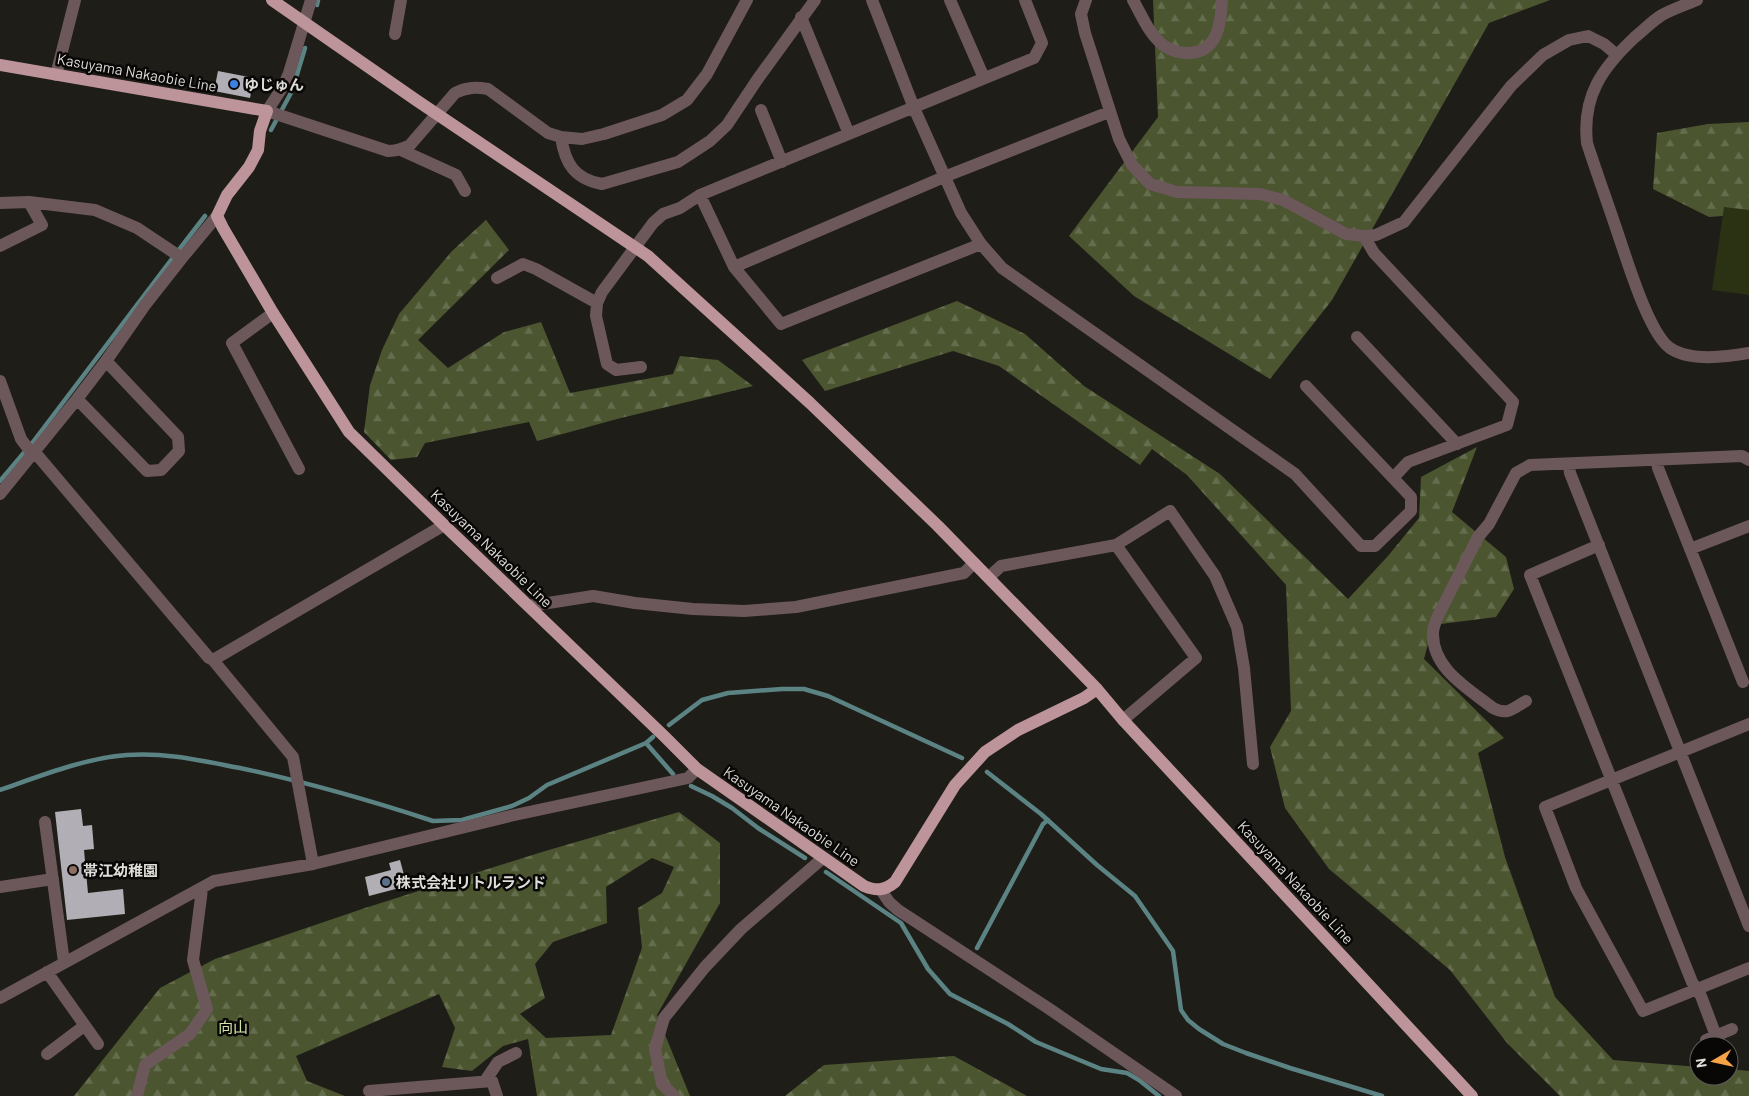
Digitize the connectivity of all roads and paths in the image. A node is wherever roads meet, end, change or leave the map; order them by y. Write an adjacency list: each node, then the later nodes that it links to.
1 (75, 0): 19 (street)
2 (272, 0): 15 (main road, Kasuyama Nakaobie Line)
3 (311, 0): 15 (street)
4 (401, 0): 16 (street)
5 (748, 0): 27 (street)
6 (814, 0): 14 (street)
7 (872, 0): 21 (street)
8 (950, 0): 20 (street)
9 (1025, 0): 20 (street)
10 (1086, 0): 23 (street)
11 (1133, 0): 12 (street)
12 (1222, 0)
13 (1697, 0): 17 (street)
14 (801, 17): 26 (street); 27 (street)
15 (304, 23): 24 (street); 25 (main road, Kasuyama Nakaobie Line)
16 (395, 34)
17 (1617, 55): 36 (street); 45 (street)
18 (0, 65): 19 (main road, Kasuyama Nakaobie Line)
19 (56, 75): 24 (main road, Kasuyama Nakaobie Line)
20 (984, 78): 21 (street)
21 (914, 108): 26 (street); 30 (street)
22 (761, 110): 29 (street)
23 (1110, 112): 30 (street); 36 (street)
24 (274, 114): 28 (street); 35 (main road)
25 (437, 114): 27 (street); 28 (street); 64 (main road, Kasuyama Nakaobie Line)
26 (849, 134): 29 (street)
27 (561, 137)
28 (401, 150): 31 (street)
29 (782, 162): 32 (street)
30 (944, 177): 37 (street); 40 (street)
31 (465, 191)
32 (700, 195): 40 (street); 42 (street)
33 (29, 202): 34 (street); 38 (street); 39 (street)
34 (0, 203)
35 (217, 216): 39 (street); 43 (main road, Kasuyama Nakaobie Line)
36 (1364, 236): 51 (street)
37 (981, 244): 40 (street); 57 (street)
38 (0, 246)
39 (177, 255): 46 (street)
40 (734, 266)
41 (496, 278): 42 (street)
42 (600, 298): 47 (street)
43 (273, 313): 56 (street); 59 (main road, Kasuyama Nakaobie Line)
44 (1357, 337): 51 (street)
45 (1749, 353)
46 (106, 361): 50 (street); 50 (street)
47 (641, 367)
48 (0, 381): 52 (street)
49 (1306, 386): 57 (street)
50 (77, 399): 52 (street)
51 (1457, 444): 57 (street)
52 (29, 449): 58 (street); 67 (street)
53 (1657, 460): 54 (street); 55 (street); 63 (street)
54 (1749, 460)
55 (1569, 464): 62 (street); 70 (street)
56 (300, 469)
57 (1394, 477)
58 (0, 494)
59 (444, 525): 66 (main road, Kasuyama Nakaobie Line); 67 (street)
60 (1749, 526): 63 (street)
61 (1116, 545): 65 (street); 71 (street); 74 (street)
62 (1599, 545): 73 (street); 76 (street)
63 (1690, 549): 68 (street)
64 (974, 563): 65 (main road, Kasuyama Nakaobie Line); 66 (street)
65 (989, 577): 69 (main road, Kasuyama Nakaobie Line)
66 (529, 606): 75 (main road, Kasuyama Nakaobie Line)
67 (213, 660): 79 (street)
68 (1742, 682)
69 (1097, 689): 71 (main road, Kasuyama Nakaobie Line); 83 (main road)
70 (1526, 701)
71 (1123, 720): 101 (main road, Kasuyama Nakaobie Line)
72 (1749, 724): 73 (street)
73 (1681, 752): 76 (street); 84 (street)
74 (1253, 764)
75 (697, 769): 78 (main road, Kasuyama Nakaobie Line); 79 (street)
76 (1611, 780): 88 (street); 88 (street)
77 (45, 822): 80 (street)
78 (823, 858): 83 (main road, Kasuyama Nakaobie Line); 99 (street)
79 (313, 864): 82 (street)
80 (53, 879): 81 (street); 85 (street)
81 (0, 887)
82 (202, 889): 85 (street); 97 (street)
83 (881, 890): 100 (street)
84 (1749, 926)
85 (64, 962): 87 (street)
86 (1749, 968): 88 (street)
87 (47, 972): 89 (street); 90 (street)
88 (1696, 989): 91 (street)
89 (0, 998)
90 (84, 1026): 92 (street); 94 (street)
91 (1732, 1030)
92 (98, 1044)
93 (516, 1053): 95 (street)
94 (47, 1054)
95 (485, 1081): 96 (street); 98 (street)
96 (369, 1090)
97 (137, 1096)
98 (497, 1096)
99 (674, 1096)
100 (1176, 1096)
101 (1472, 1096)

